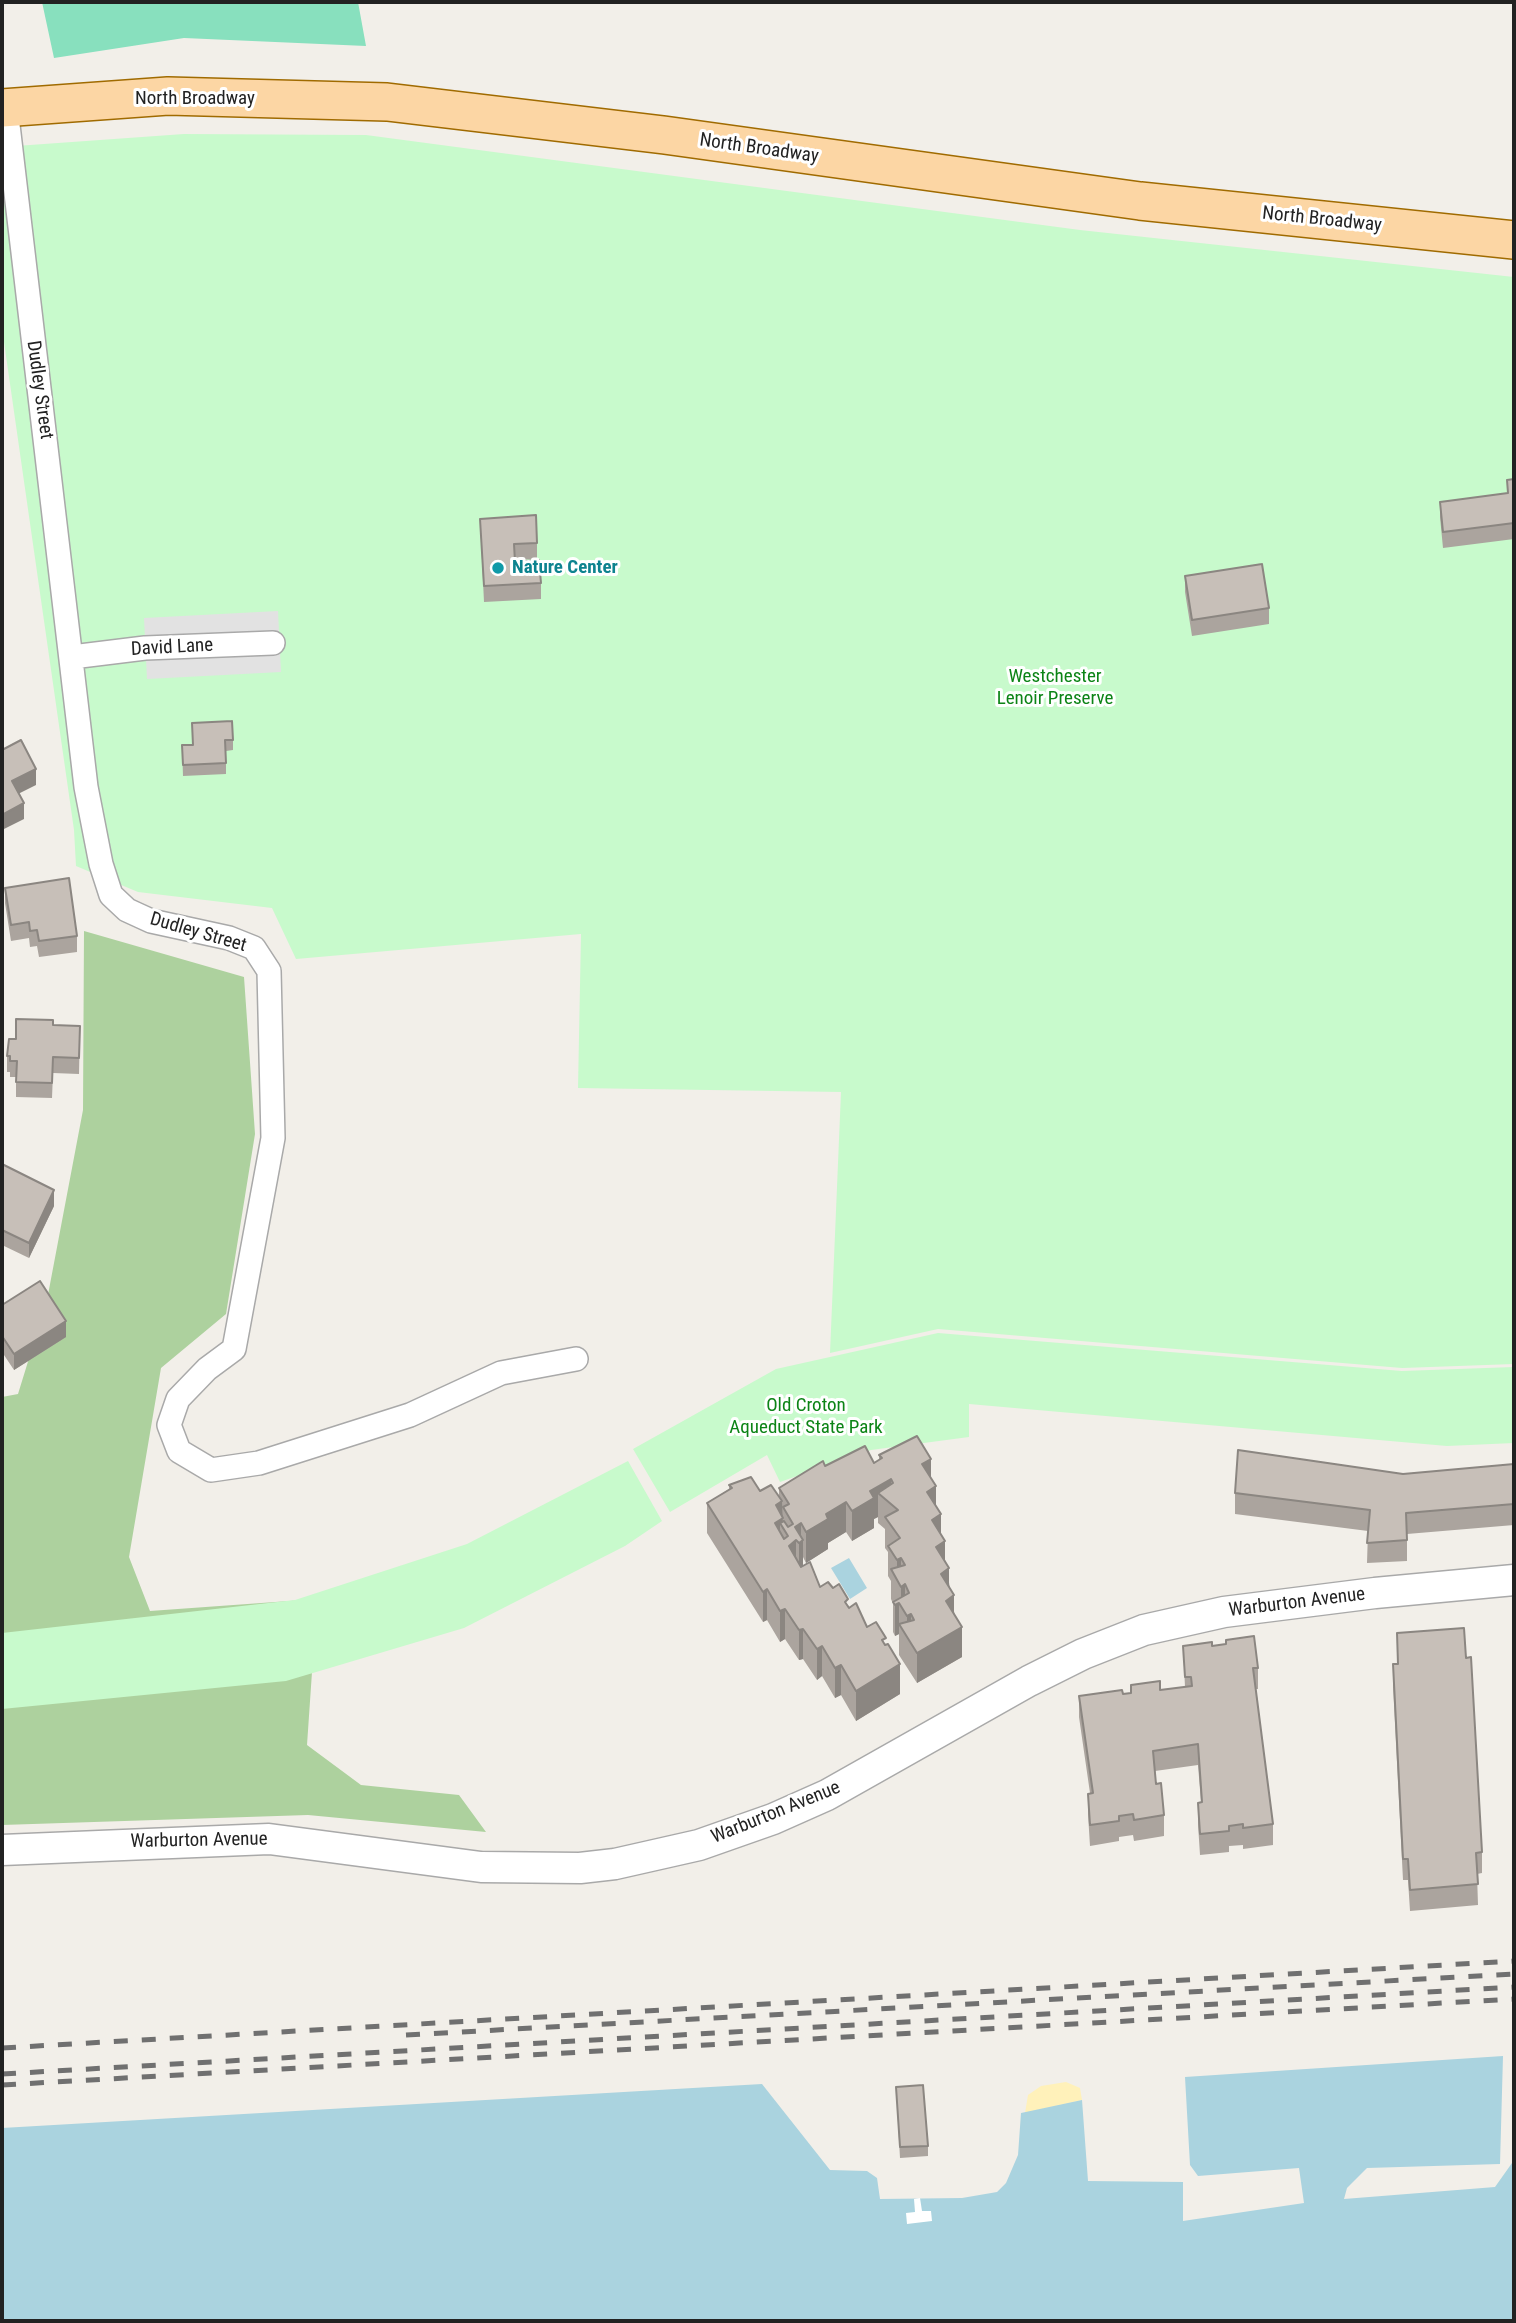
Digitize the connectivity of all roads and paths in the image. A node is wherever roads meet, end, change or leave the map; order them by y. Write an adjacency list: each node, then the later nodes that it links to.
1 (4, 108): 2 (main road, North Broadway); 4 (street, Dudley Street)
2 (1514, 240)
3 (273, 643): 4 (street, David Lane)
4 (72, 657): 5 (street, Dudley Street)
5 (576, 1359)
6 (1514, 1580): 7 (street, Warburton Avenue)
7 (2, 1850)

